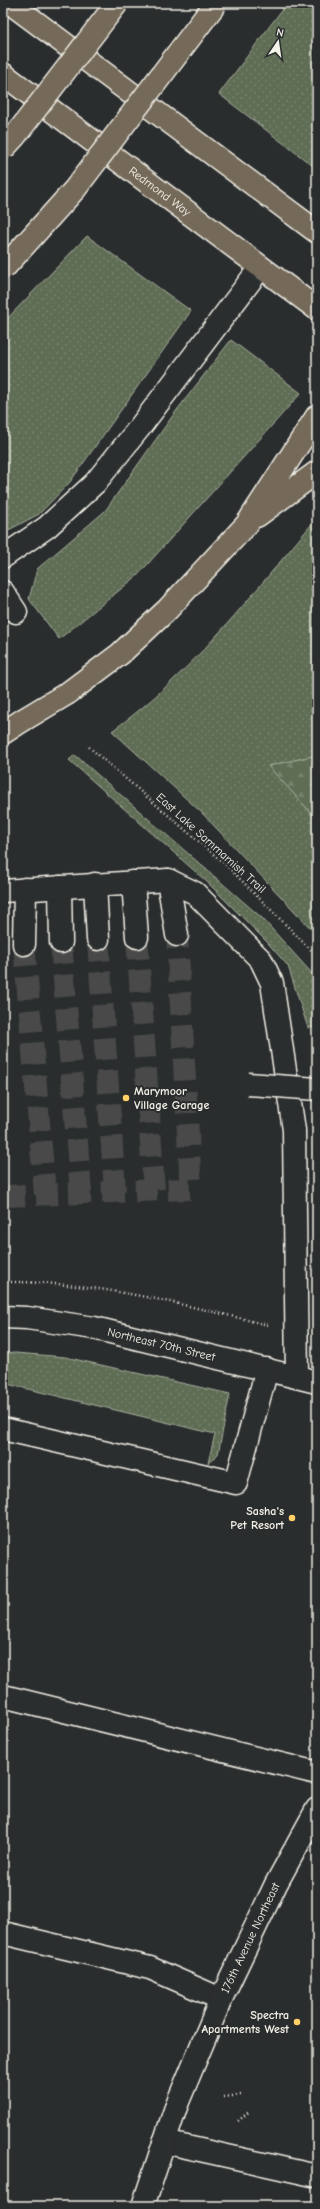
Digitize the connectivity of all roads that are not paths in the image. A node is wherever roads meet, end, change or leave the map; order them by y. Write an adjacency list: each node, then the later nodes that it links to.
1 (10, 3): 6 (main road)
2 (117, 3): 5 (main road, bridge)
3 (216, 3): 8 (main road, bridge)
4 (3, 74): 7 (main road, Redmond Way)
5 (3, 149)
6 (317, 232)
7 (260, 268): 9 (main road, Redmond Way); 13 (street)
8 (3, 269)
9 (317, 309)
10 (317, 416): 12 (main road)
11 (317, 472): 12 (main road)
12 (247, 524): 16 (main road, bridge)
13 (3, 557)
14 (3, 592): 15 (street)
15 (16, 612)
16 (3, 733)
17 (168, 880): 18 (street); 23 (street); 32 (street)
18 (133, 882): 19 (street); 24 (street)
19 (95, 884): 20 (street); 25 (street)
20 (60, 887): 21 (street); 26 (street)
21 (25, 889): 22 (street); 27 (street)
22 (3, 890)
23 (177, 935)
24 (137, 937)
25 (98, 938)
26 (61, 942)
27 (24, 944)
28 (248, 1084): 29 (street, bridge)
29 (317, 1089)
30 (3, 1317): 31 (street, Northeast 70th Street)
31 (267, 1369): 32 (street, Northeast 70th Street); 33 (street)
32 (307, 1379)
33 (3, 1429)
34 (3, 1696): 35 (street)
35 (317, 1773)
36 (317, 1809): 38 (street, 176th Avenue Northeast)
37 (3, 1933): 38 (street)
38 (221, 1999): 39 (street, 176th Avenue Northeast)
39 (164, 2142): 40 (street); 41 (street, 176th Avenue Northeast)
40 (317, 2176)
41 (143, 2206)

